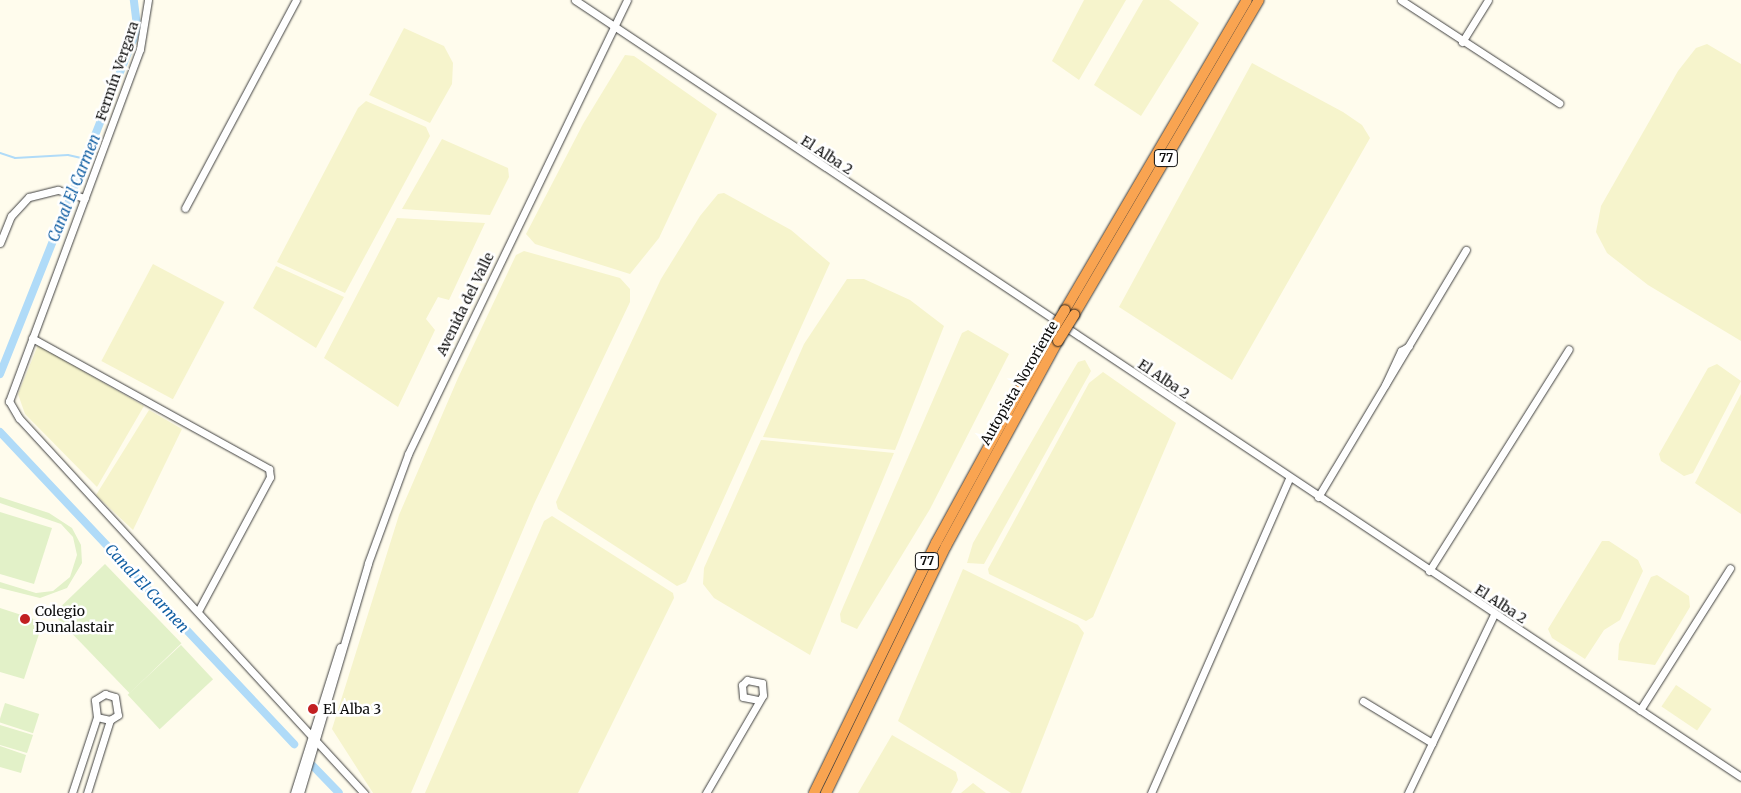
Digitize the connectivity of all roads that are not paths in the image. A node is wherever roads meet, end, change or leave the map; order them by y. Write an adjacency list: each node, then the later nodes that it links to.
1 (148, 0): 12 (street, Fermín Vergara)
2 (296, 0): 13 (street)
3 (575, 0): 9 (street, El Alba 2)
4 (628, 0): 9 (street, Avenida del Valle)
5 (1247, 0): 16 (highway, Autopista Nororiente / 77)
6 (1259, 0): 16 (highway, Autopista Nororiente / 77)
7 (1401, 0): 10 (street)
8 (1488, 0): 10 (street)
9 (614, 27): 20 (street, El Alba 2); 31 (street, Avenida del Valle)
10 (1462, 42): 11 (street)
11 (1559, 104)
12 (81, 197): 14 (street); 17 (street, Fermín Vergara)
13 (185, 208)
14 (0, 244)
15 (1466, 250): 21 (street)
16 (1069, 313): 18 (highway, Autopista Nororiente / 77, bridge)
17 (32, 338): 24 (street, Fermín Vergara); 24 (street)
18 (1054, 338): 40 (highway, Autopista Nororiente / 77); 41 (highway, Autopista Nororiente / 77)
19 (1569, 350): 23 (street)
20 (1289, 478): 21 (street, El Alba 2); 42 (street)
21 (1318, 497): 23 (street, El Alba 2)
22 (1730, 568): 28 (street)
23 (1429, 571): 25 (street, El Alba 2)
24 (198, 611): 31 (street)
25 (1494, 614): 28 (street, El Alba 2); 32 (street)
26 (758, 700): 39 (street)
27 (1364, 701): 32 (street)
28 (1640, 710): 33 (street, El Alba 2)
29 (97, 717): 30 (street); 30 (street); 34 (street)
30 (110, 720): 35 (street)
31 (315, 738): 36 (street, Avenida del Valle); 37 (street, Avenida del Valle); 38 (street)
32 (1432, 742): 43 (street)
33 (1741, 777)
34 (72, 793)
35 (87, 793)
36 (294, 793)
37 (300, 793)
38 (364, 793)
39 (706, 793)
40 (814, 793)
41 (826, 793)
42 (1151, 793)
43 (1408, 793)

